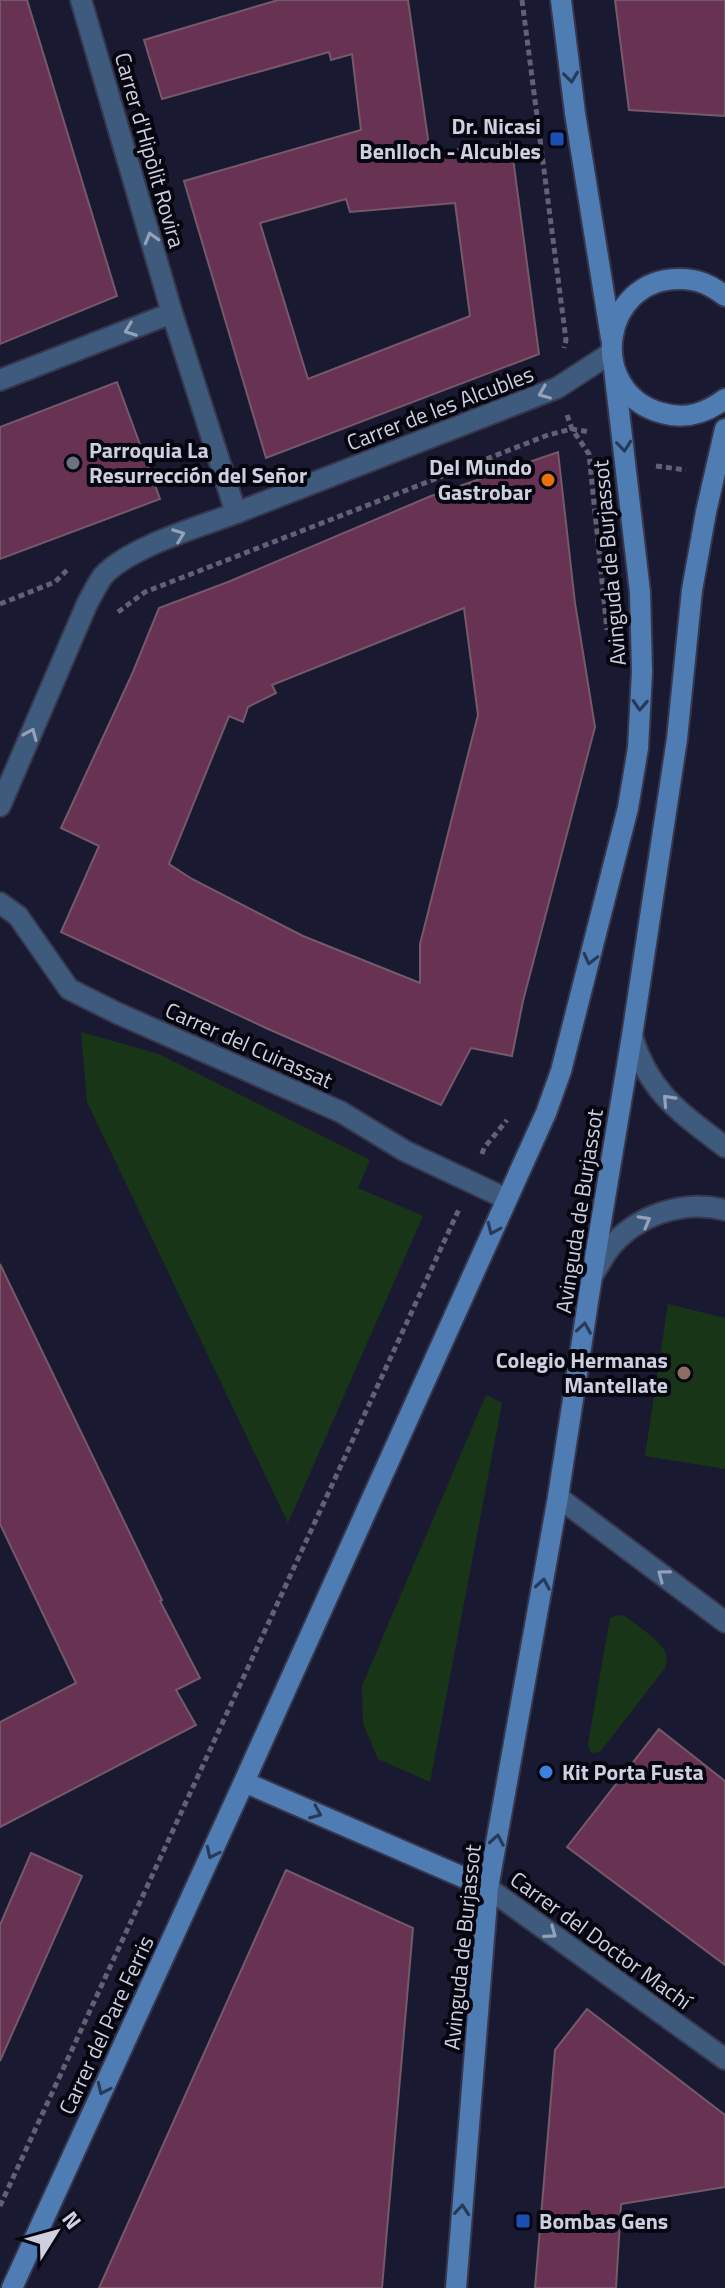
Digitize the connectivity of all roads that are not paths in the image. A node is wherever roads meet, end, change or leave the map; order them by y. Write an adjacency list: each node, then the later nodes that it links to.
1 (81, 0): 4 (street, Carrer d'Hipòlit Rovira, one-way to 1)
2 (561, 0): 5 (main road, Avinguda de Burjassot, one-way to 5)
3 (725, 296): 5 (main road)
4 (172, 313): 6 (street, one-way to 6); 9 (street, Carrer d'Hipòlit Rovira)
5 (612, 353): 7 (main road); 9 (street, Carrer de les Alcubles, one-way to 9); 14 (main road, Avinguda de Burjassot, one-way to 14)
6 (0, 380)
7 (725, 399)
8 (725, 429): 12 (main road, Avinguda de Burjassot)
9 (236, 513): 10 (street, Carrer de les Alcubles, one-way to 9)
10 (0, 806)
11 (0, 903): 14 (street, Carrer del Cuirassat)
12 (632, 1036): 13 (street, one-way to 12); 16 (main road, Avinguda de Burjassot)
13 (725, 1147)
14 (507, 1199): 19 (main road, Avinguda de Burjassot, one-way to 19)
15 (725, 1210): 16 (street, one-way to 15)
16 (592, 1276): 17 (main road, Avinguda de Burjassot, one-way to 16)
17 (558, 1497): 18 (street, one-way to 17); 20 (main road, Avinguda de Burjassot, one-way to 17)
18 (725, 1622)
19 (244, 1782): 20 (main road, one-way to 20); 22 (main road, Carrer del Pare Ferris, one-way to 22)
20 (488, 1888): 21 (street, Carrer del Doctor Machí, one-way to 21); 23 (main road, Avinguda de Burjassot, one-way to 20)
21 (725, 2059)
22 (12, 2288)
23 (456, 2288)

